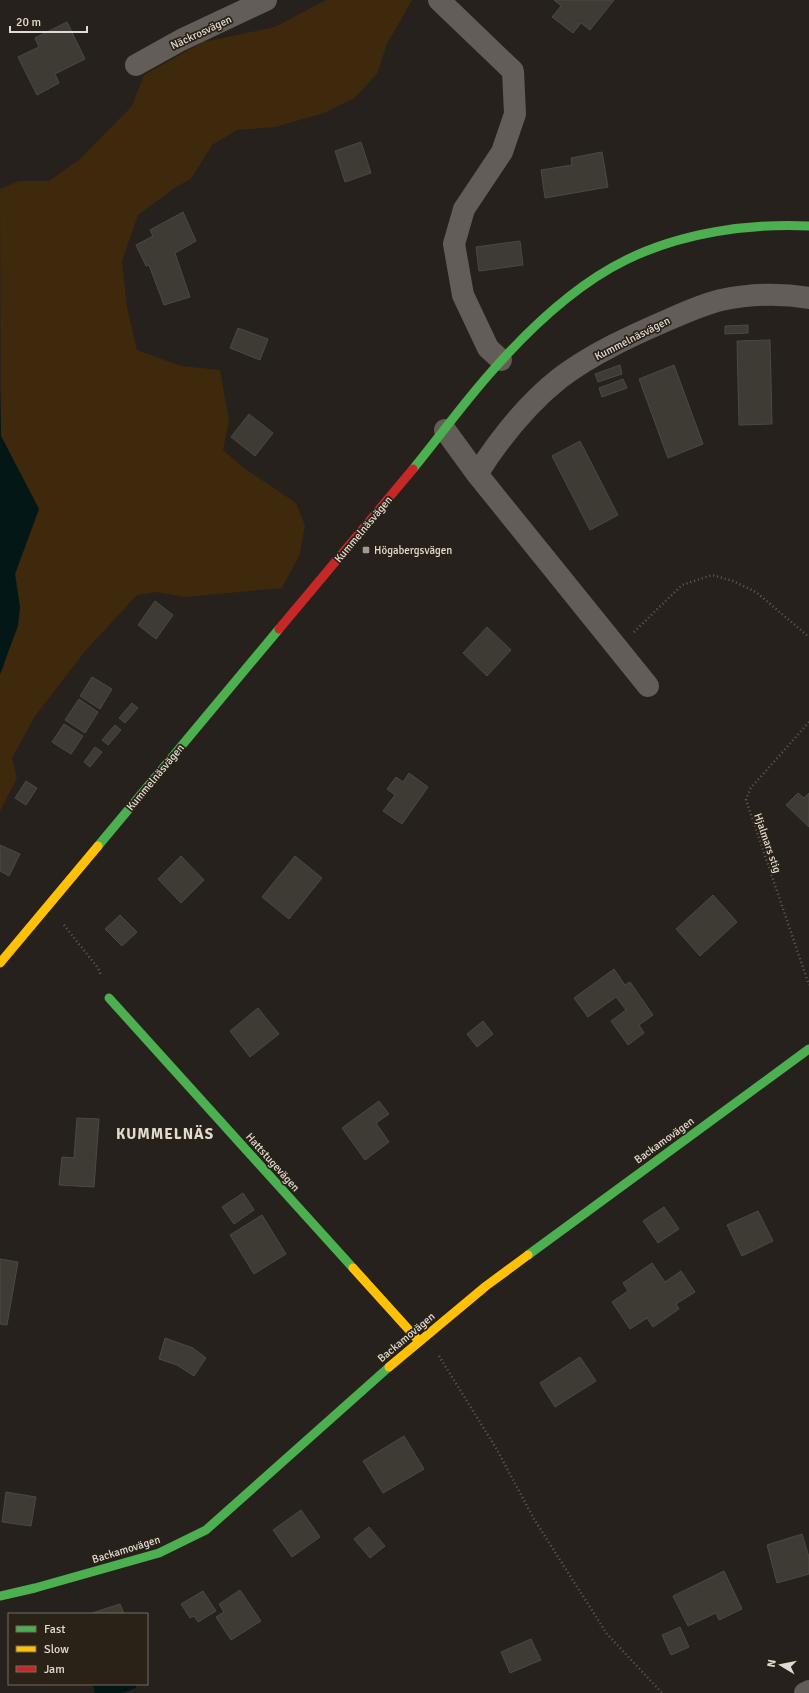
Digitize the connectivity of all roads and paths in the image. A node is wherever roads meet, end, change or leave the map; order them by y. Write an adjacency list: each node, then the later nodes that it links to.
1 (266, 0): 3 (street, Näckrosvägen)
2 (439, 0): 6 (street)
3 (136, 65)
4 (809, 226): 6 (street, Kummelnäsvägen)
5 (809, 298): 8 (street, Kummelnäsvägen)
6 (501, 360): 7 (street, Kummelnäsvägen)
7 (445, 430): 8 (street); 13 (street, Kummelnäsvägen)
8 (477, 474): 10 (street)
9 (809, 637): 10 (path)
10 (618, 648): 11 (street)
11 (648, 686)
12 (809, 722): 15 (path, Hjalmars stig)
13 (49, 904): 14 (street, Kummelnäsvägen); 16 (path)
14 (0, 963)
15 (809, 985)
16 (109, 998): 18 (street, Hattstugevägen)
17 (809, 1049): 18 (street, Backamovägen)
18 (423, 1338): 19 (street, Backamovägen); 21 (path)
19 (0, 1596)
20 (809, 1691): 22 (street)
21 (662, 1693)
22 (805, 1693)

